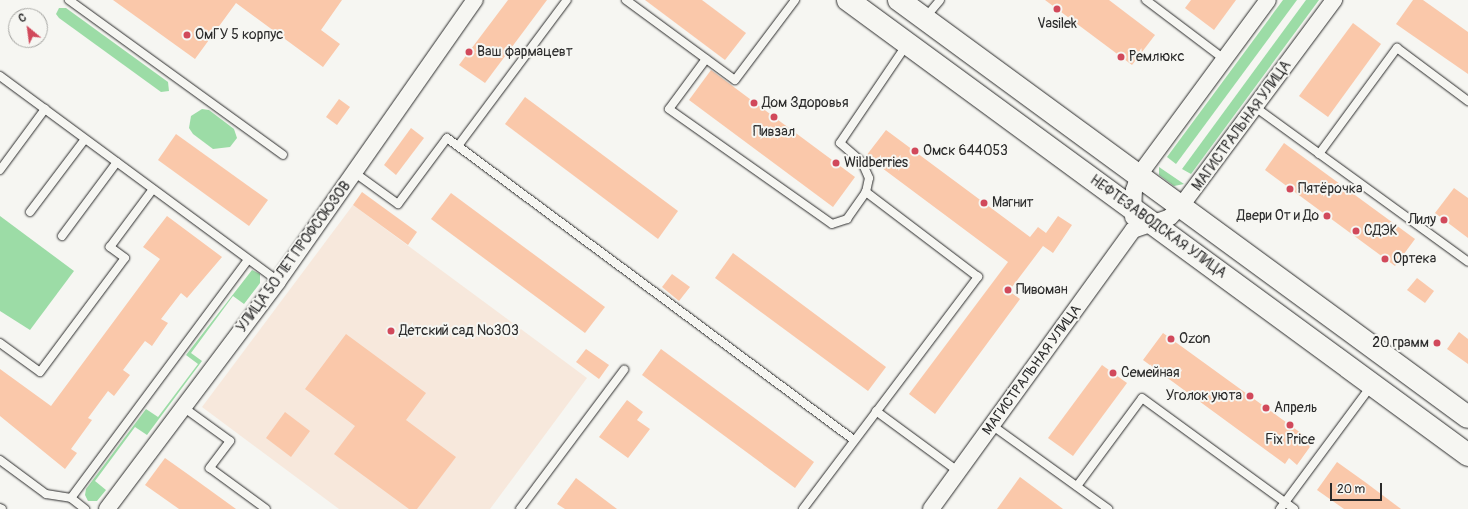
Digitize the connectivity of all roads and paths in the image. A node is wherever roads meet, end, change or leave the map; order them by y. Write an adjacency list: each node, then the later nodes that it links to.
1 (69, 0): 23 (lane)
2 (475, 0): 26 (street, УЛИЦА 50 ЛЕТ ПРОФСОЮЗОВ)
3 (567, 0): 21 (lane)
4 (626, 0): 14 (lane)
5 (795, 0): 14 (lane)
6 (848, 0): 13 (main road, НЕФТЕЗАВОДСКАЯ УЛИЦА)
7 (899, 0): 12 (main road)
8 (940, 0): 12 (lane)
9 (1268, 0): 15 (street)
10 (1334, 0): 18 (street, МАГИСТРАЛЬНАЯ УЛИЦА)
11 (1148, 1): 15 (lane)
12 (925, 19): 27 (main road)
13 (907, 43): 29 (lane); 31 (main road, НЕФТЕЗАВОДСКАЯ УЛИЦА)
14 (706, 59): 29 (lane)
15 (1224, 59): 27 (street)
16 (0, 76): 19 (lane)
17 (1468, 101): 22 (lane)
18 (1255, 107): 22 (lane); 30 (street, МАГИСТРАЛЬНАЯ УЛИЦА)
19 (45, 109): 20 (lane); 25 (lane)
20 (85, 139): 24 (lane); 32 (lane)
21 (458, 146): 26 (lane); 45 (lane)
22 (1319, 154): 36 (lane)
23 (283, 155)
24 (116, 162): 28 (lane); 34 (lane)
25 (0, 170)
26 (355, 173): 37 (street, УЛИЦА 50 ЛЕТ ПРОФСОЮЗОВ)
27 (1139, 175): 30 (main road); 31 (street)
28 (153, 189): 35 (lane); 38 (lane)
29 (866, 192): 42 (lane)
30 (1181, 206): 33 (street, МАГИСТРАЛЬНАЯ УЛИЦА); 43 (main road)
31 (1133, 208): 33 (main road, НЕФТЕЗАВОДСКАЯ УЛИЦА)
32 (30, 212)
33 (1143, 227): 40 (main road, НЕФТЕЗАВОДСКАЯ УЛИЦА); 44 (street, МАГИСТРАЛЬНАЯ УЛИЦА)
34 (62, 236)
35 (248, 260): 37 (lane); 50 (lane)
36 (1468, 262)
37 (278, 281): 41 (street, УЛИЦА 50 ЛЕТ ПРОФСОЮЗОВ)
38 (0, 342)
39 (624, 370): 55 (lane)
40 (1372, 385): 46 (main road, НЕФТЕЗАВОДСКАЯ УЛИЦА); 51 (lane)
41 (183, 407): 53 (street, УЛИЦА 50 ЛЕТ ПРОФСОЮЗОВ); 54 (lane)
42 (876, 411): 45 (lane); 48 (lane)
43 (1468, 417)
44 (992, 426): 48 (street, МАГИСТРАЛЬНАЯ УЛИЦА); 49 (lane)
45 (854, 440): 56 (lane)
46 (1468, 455)
47 (0, 460): 50 (lane)
48 (959, 472): 57 (street, МАГИСТРАЛЬНАЯ УЛИЦА)
49 (1077, 486): 51 (lane); 58 (lane)
50 (71, 498): 52 (lane)
51 (1283, 506): 59 (lane)
52 (85, 509)
53 (107, 509)
54 (266, 509)
55 (520, 509)
56 (803, 509)
57 (931, 509)
58 (1108, 509)
59 (1294, 509)

